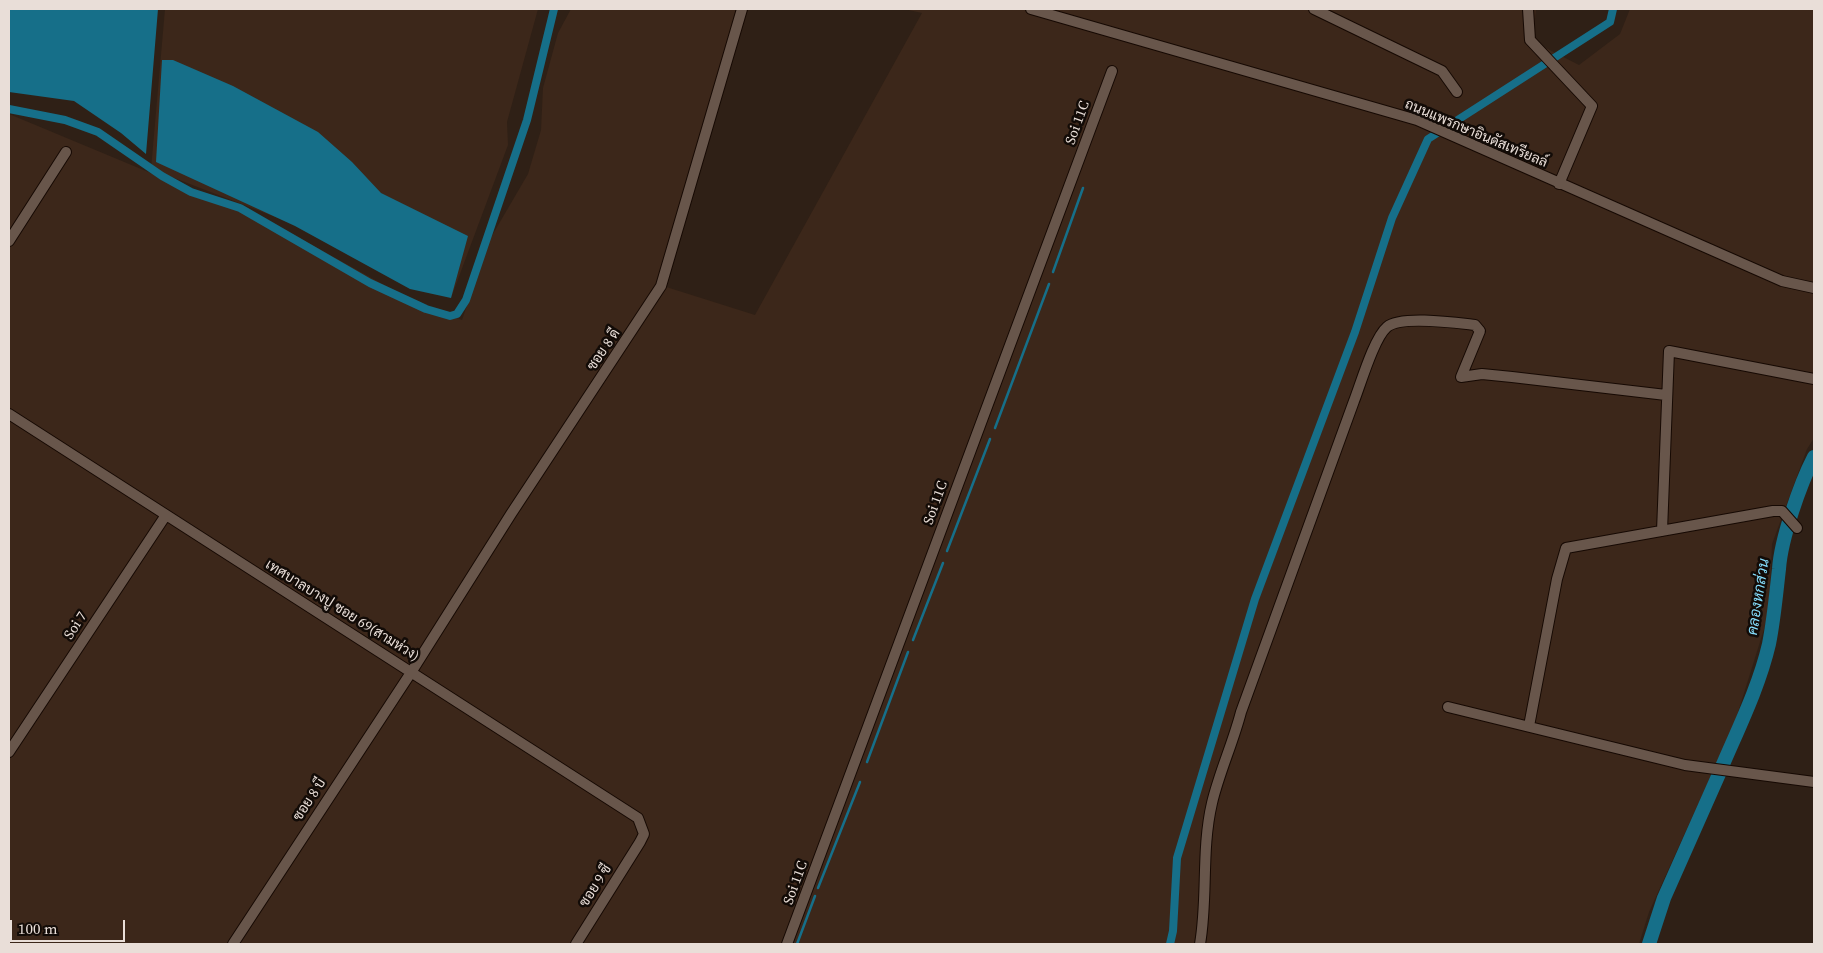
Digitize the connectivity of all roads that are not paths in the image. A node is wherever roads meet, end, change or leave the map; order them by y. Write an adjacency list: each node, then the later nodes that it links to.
1 (742, 9): 17 (street, ซอย 8 ดี)
2 (1031, 9): 8 (street, ถนนแพรกษาอินดัสเทรียลล์)
3 (1314, 9): 6 (street)
4 (1528, 9): 8 (street)
5 (1112, 71): 25 (street, Soi 11C)
6 (1457, 92)
7 (66, 152): 9 (street)
8 (1559, 184): 10 (street, ถนนแพรกษาอินดัสเทรียลล์)
9 (9, 241)
10 (1814, 288)
11 (1814, 379): 12 (street)
12 (1666, 395): 16 (street); 26 (street)
13 (9, 414): 14 (street, เทศบาลบางปู ซอย 69(สามห่วง))
14 (166, 515): 17 (street, เทศบาลบางปู ซอย 69(สามห่วง)); 20 (street, Soi 7)
15 (1797, 528): 16 (street)
16 (1662, 530): 19 (street)
17 (412, 671): 22 (street, เทศบาลบางปู ซอย 69(สามห่วง)); 23 (street, ซอย 8 บี)
18 (1448, 707): 19 (street)
19 (1529, 726): 21 (street)
20 (9, 752)
21 (1814, 782)
22 (640, 842): 24 (street, ซอย 9 ซี)
23 (233, 944)
24 (576, 944)
25 (787, 944)
26 (1200, 944)

